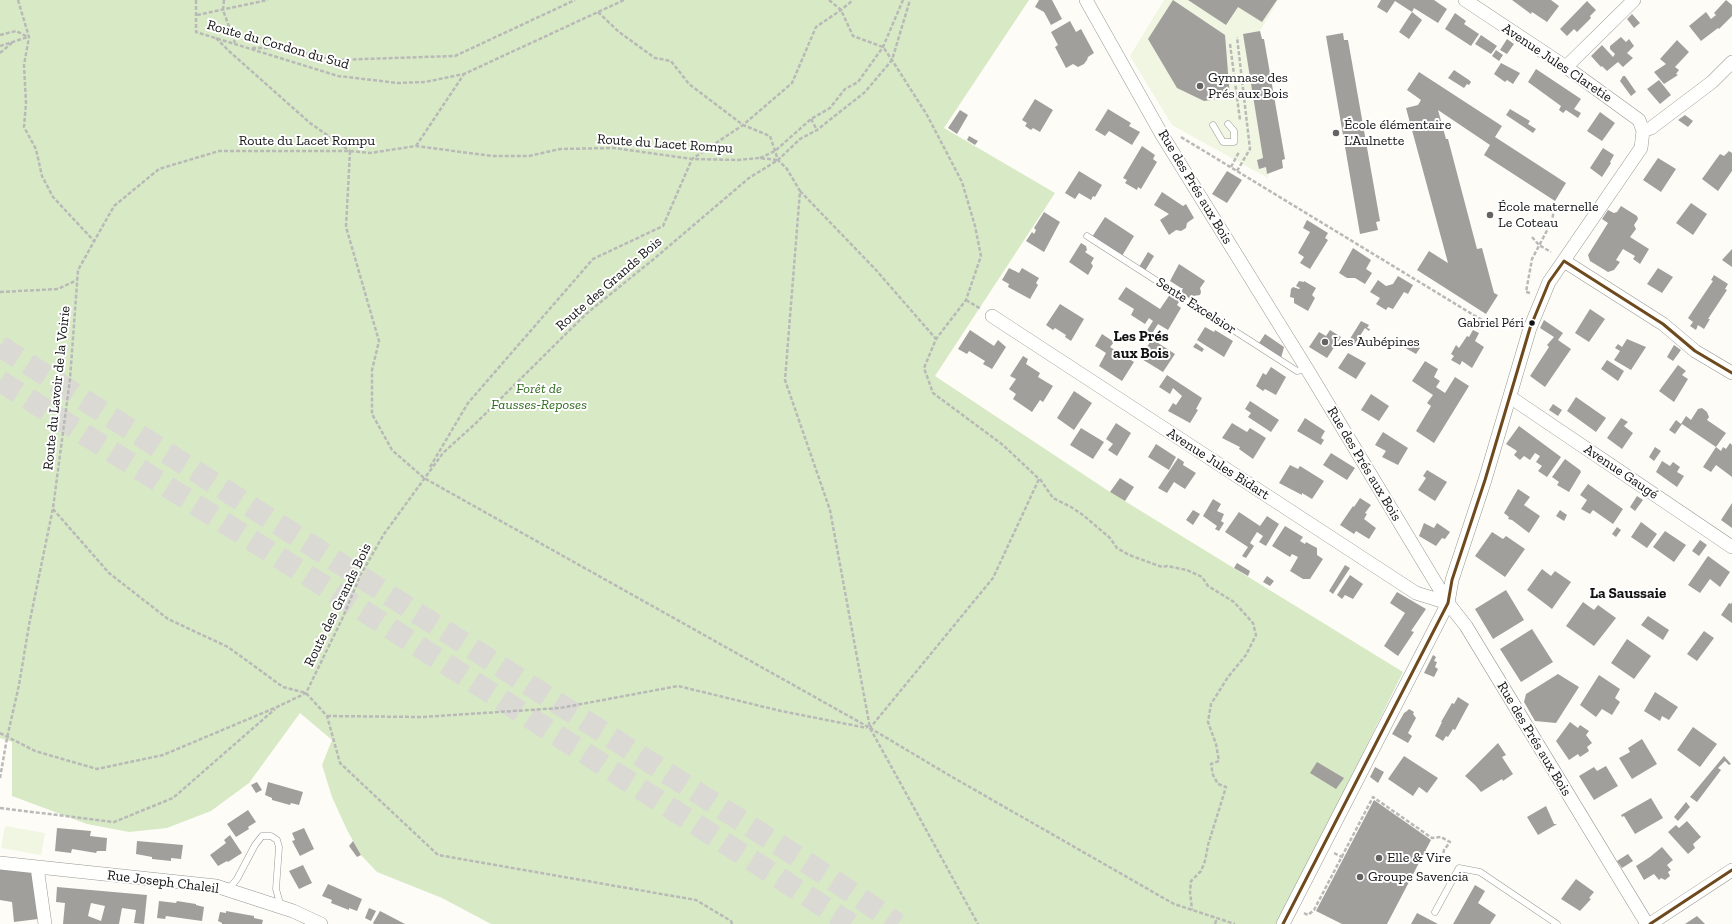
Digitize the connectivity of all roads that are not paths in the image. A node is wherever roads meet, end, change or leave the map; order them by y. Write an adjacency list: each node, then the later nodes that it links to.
1 (1086, 0): 12 (street, Rue des Prés aux Bois)
2 (1465, 0): 5 (street, Avenue Jules Claretie)
3 (1634, 0): 5 (street)
4 (1732, 62): 8 (street)
5 (1566, 67): 8 (street, Avenue Jules Claretie)
6 (1228, 124): 7 (lane)
7 (1213, 125)
8 (1643, 131): 10 (street)
9 (1086, 236): 12 (lane, Sente Excelsior)
10 (1564, 261): 13 (street); 14 (street)
11 (992, 316): 16 (street, Avenue Jules Bidart)
12 (1307, 369): 16 (street, Rue des Prés aux Bois)
13 (1732, 373)
14 (1510, 397): 15 (street, Avenue Gaugé); 16 (street)
15 (1732, 547)
16 (1448, 603): 25 (street); 27 (street, Rue des Prés aux Bois)
17 (0, 863): 18 (street, Rue Joseph Chaleil)
18 (37, 867): 20 (street, Rue Joseph Chaleil); 23 (street)
19 (1732, 870): 27 (street)
20 (228, 890): 21 (street, Rue Joseph Chaleil); 21 (lane)
21 (281, 908): 24 (street, Rue Joseph Chaleil)
22 (1435, 912): 26 (lane)
23 (45, 924)
24 (321, 924)
25 (1283, 924)
26 (1557, 924)
27 (1648, 924)

